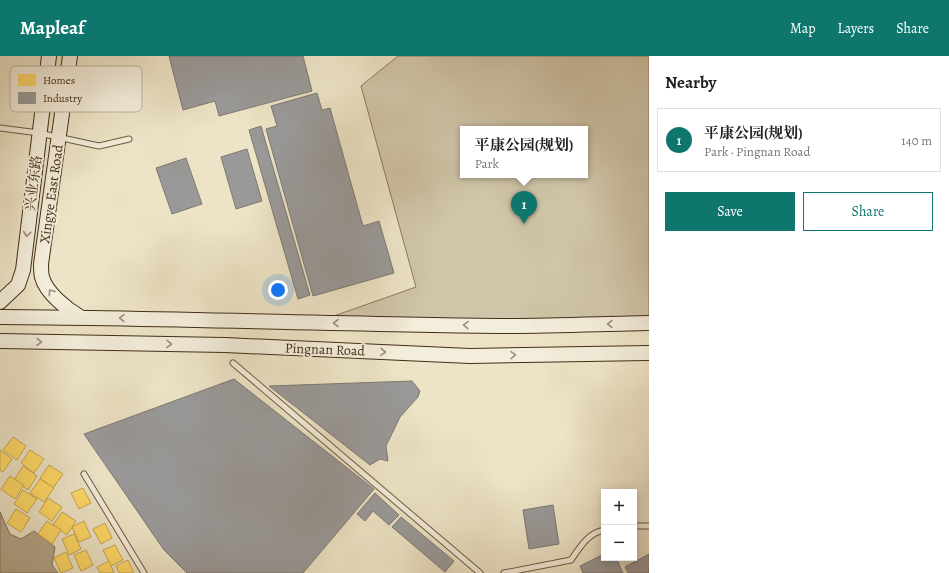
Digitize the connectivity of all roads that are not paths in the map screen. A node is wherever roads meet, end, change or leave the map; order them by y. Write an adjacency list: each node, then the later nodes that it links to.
1 (49, 56): 3 (main road, 兴业东路)
2 (70, 56): 4 (main road, Xingye East Road)
3 (48, 66)
4 (69, 66)
5 (42, 112): 8 (main road, 兴业东路)
6 (62, 112): 9 (main road, Xingye East Road)
7 (0, 128): 8 (lane)
8 (39, 133): 9 (lane); 11 (main road, 兴业东路, one-way to 11)
9 (59, 138): 10 (lane); 13 (main road, Xingye East Road, one-way to 9)
10 (130, 139)
11 (0, 302)
12 (0, 317): 13 (main road, Pingnan Road)
13 (80, 317): 14 (main road, Pingnan Road, one-way to 13)
14 (649, 323)
15 (0, 341): 16 (main road, Pingnan Road, one-way to 16)
16 (649, 353)
17 (233, 363): 23 (lane)
18 (84, 474): 22 (lane)
19 (637, 526): 20 (lane)
20 (649, 526)
21 (601, 530): 24 (lane)
22 (144, 573)
23 (480, 573)
24 (504, 573)

